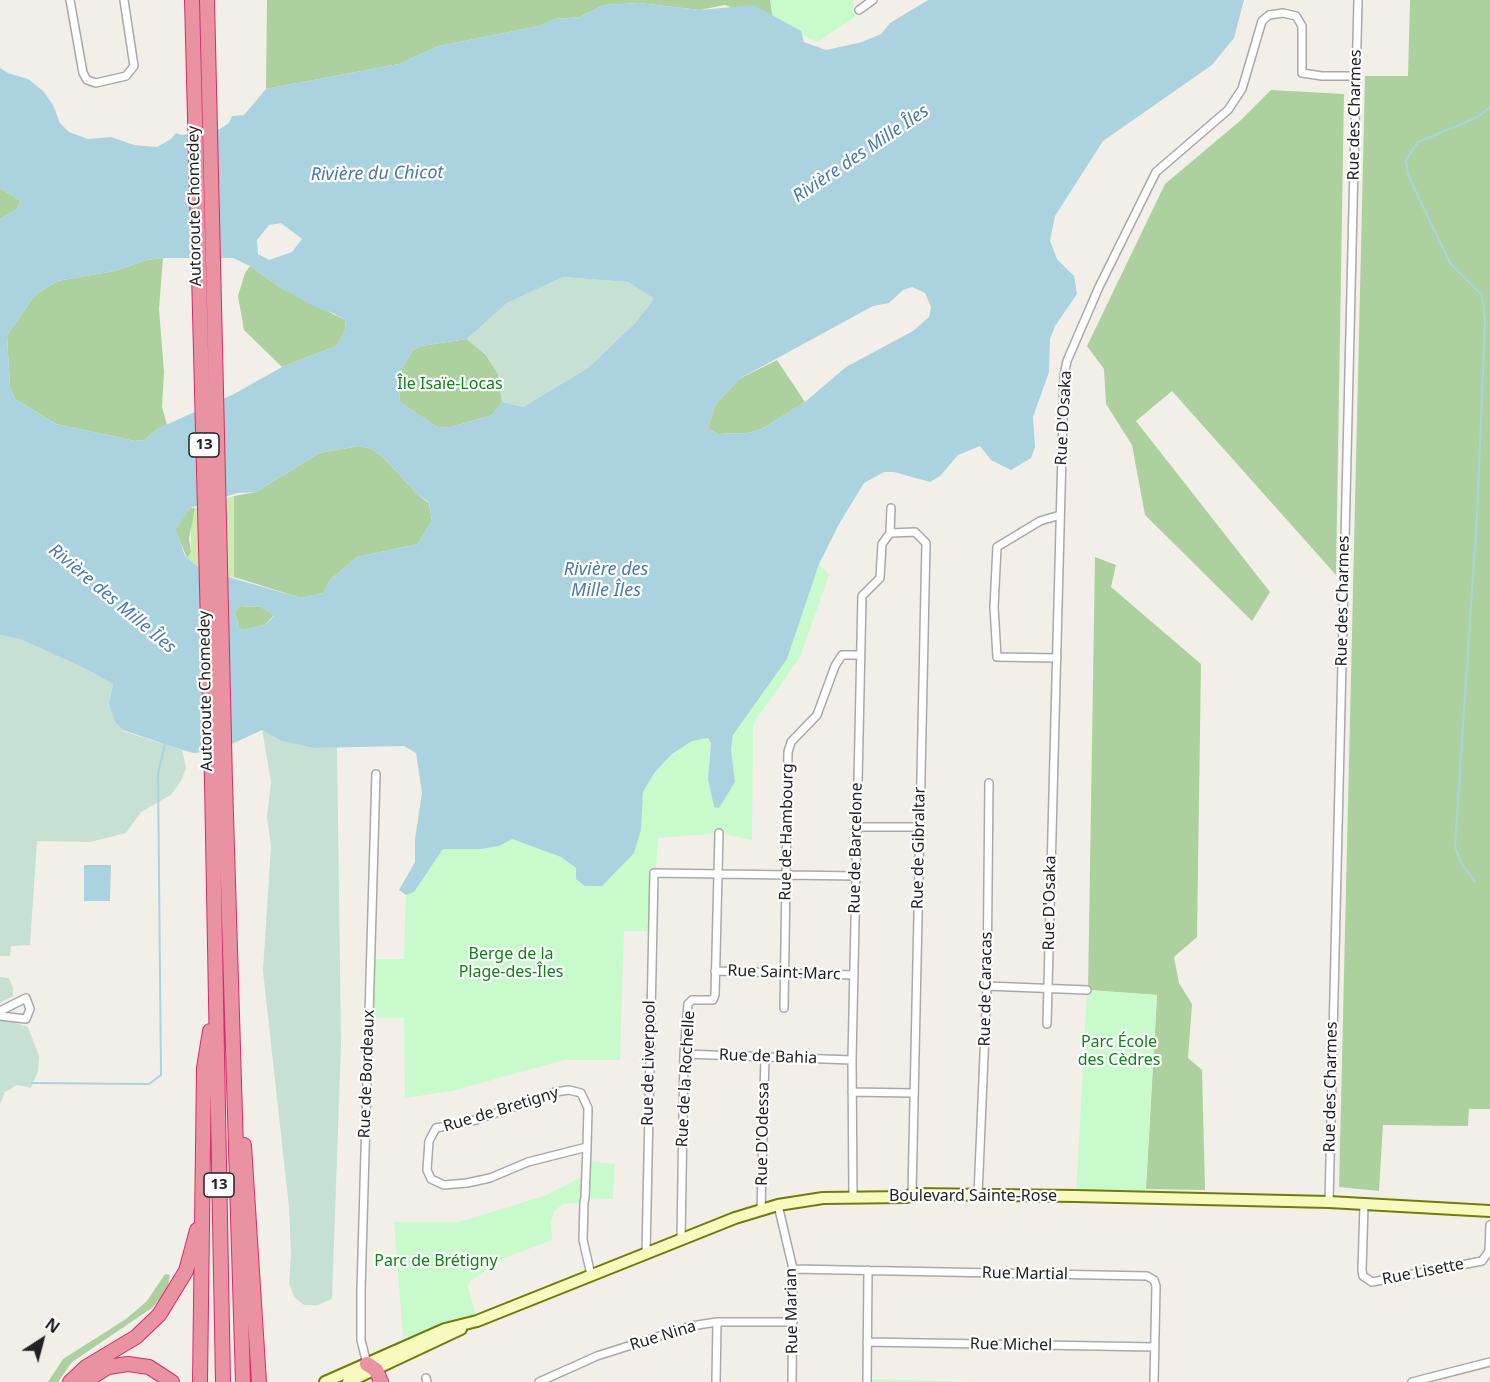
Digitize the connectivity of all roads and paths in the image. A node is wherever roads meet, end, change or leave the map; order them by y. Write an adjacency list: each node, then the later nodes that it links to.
1 (70, 0): 2 (street)
2 (124, 0)
3 (192, 0): 9 (highway, Autoroute Chomedey / 13)
4 (207, 0): 9 (highway, Autoroute Chomedey / 13)
5 (873, 0): 7 (street)
6 (1358, 0): 8 (street, Rue des Charmes)
7 (859, 10)
8 (1356, 76): 11 (street, Rue D'Osaka); 44 (street, Rue des Charmes)
9 (202, 107): 16 (highway, Autoroute Chomedey / 13)
10 (891, 508): 12 (street, Rue de Barcelone)
11 (1060, 515): 14 (street, Rue D'Osaka); 14 (street)
12 (890, 532): 13 (street, Rue de Barcelone); 19 (street, Rue de Gibraltar)
13 (860, 655): 18 (street, Rue de Barcelone); 22 (street, Rue de Hambourg)
14 (1057, 658): 29 (street, Rue D'Osaka)
15 (376, 774): 61 (street, Rue de Bordeaux)
16 (218, 782): 28 (highway, Autoroute Chomedey / 13); 34 (highway, Autoroute Chomedey / 13)
17 (990, 783): 27 (street, Rue de Caracas)
18 (856, 827): 19 (street); 23 (street, Rue de Barcelone)
19 (920, 827): 39 (street, Rue de Gibraltar)
20 (719, 833): 21 (street, Rue de la Rochelle)
21 (718, 873): 22 (street); 24 (street, Rue de la Rochelle); 52 (street, Rue de Liverpool)
22 (788, 876): 23 (street); 25 (street, Rue de Hambourg)
23 (856, 876): 26 (street, Rue de Barcelone)
24 (715, 971): 25 (street, Rue Saint-Marc); 35 (street, Rue de la Rochelle)
25 (785, 972): 26 (street, Rue Saint-Marc); 31 (street, Rue de Hambourg)
26 (854, 975): 37 (street, Rue de Barcelone)
27 (987, 986): 29 (street); 42 (street, Rue de Caracas)
28 (216, 987): 45 (highway); 67 (highway, Autoroute Chomedey / 13)
29 (1048, 989): 30 (street); 33 (street, Rue D'Osaka)
30 (1087, 990)
31 (784, 1008)
32 (0, 1013): 32 (street)
33 (1047, 1024)
34 (233, 1045): 62 (highway); 68 (highway, Autoroute Chomedey / 13)
35 (684, 1054): 36 (street, Rue de Bahia); 51 (street, Rue de la Rochelle)
36 (765, 1057): 37 (street, Rue de Bahia); 48 (street, Rue D'Odessa)
37 (852, 1060): 38 (street, Rue de Barcelone)
38 (852, 1092): 39 (street); 43 (street, Rue de Barcelone)
39 (912, 1093): 41 (street, Rue de Gibraltar)
40 (587, 1147): 40 (street, Rue de Bretigny); 55 (street, Rue de Bretigny)
41 (912, 1194): 42 (street, Boulevard Sainte-Rose); 43 (street, Boulevard Sainte-Rose)
42 (978, 1194): 44 (street, Boulevard Sainte-Rose)
43 (853, 1197): 46 (street, Boulevard Sainte-Rose)
44 (1329, 1202): 47 (street, Boulevard Sainte-Rose)
45 (202, 1204): 63 (highway); 66 (highway)
46 (778, 1205): 48 (street, Boulevard Sainte-Rose); 53 (street, Rue Marian)
47 (1364, 1205): 49 (street, Boulevard Sainte-Rose); 50 (street, Rue Lisette)
48 (761, 1210): 51 (street, Boulevard Sainte-Rose)
49 (1490, 1210)
50 (1490, 1225)
51 (681, 1240): 52 (street, Boulevard Sainte-Rose)
52 (646, 1253): 55 (street, Boulevard Sainte-Rose)
53 (794, 1269): 54 (street, Rue Martial); 57 (street, Rue Marian)
54 (868, 1270): 58 (street); 59 (street, Rue Martial)
55 (591, 1275): 61 (street, Boulevard Sainte-Rose)
56 (717, 1322): 57 (street, Rue Nina); 71 (street, Rue Nina); 72 (street)
57 (794, 1322): 73 (street, Rue Marian)
58 (867, 1342): 59 (street, Rue Michel); 74 (street)
59 (1155, 1347): 75 (street, Rue Martial)
60 (1490, 1362): 76 (street)
61 (372, 1374): 69 (street, Boulevard Sainte-Rose); 70 (street, Boulevard Sainte-Rose)
62 (260, 1381)
63 (70, 1382)
64 (84, 1382): 65 (highway)
65 (172, 1382)
66 (200, 1382)
67 (223, 1382)
68 (243, 1382)
69 (325, 1382)
70 (348, 1382)
71 (538, 1382)
72 (716, 1382)
73 (792, 1382)
74 (867, 1382)
75 (1154, 1382)
76 (1412, 1382)

